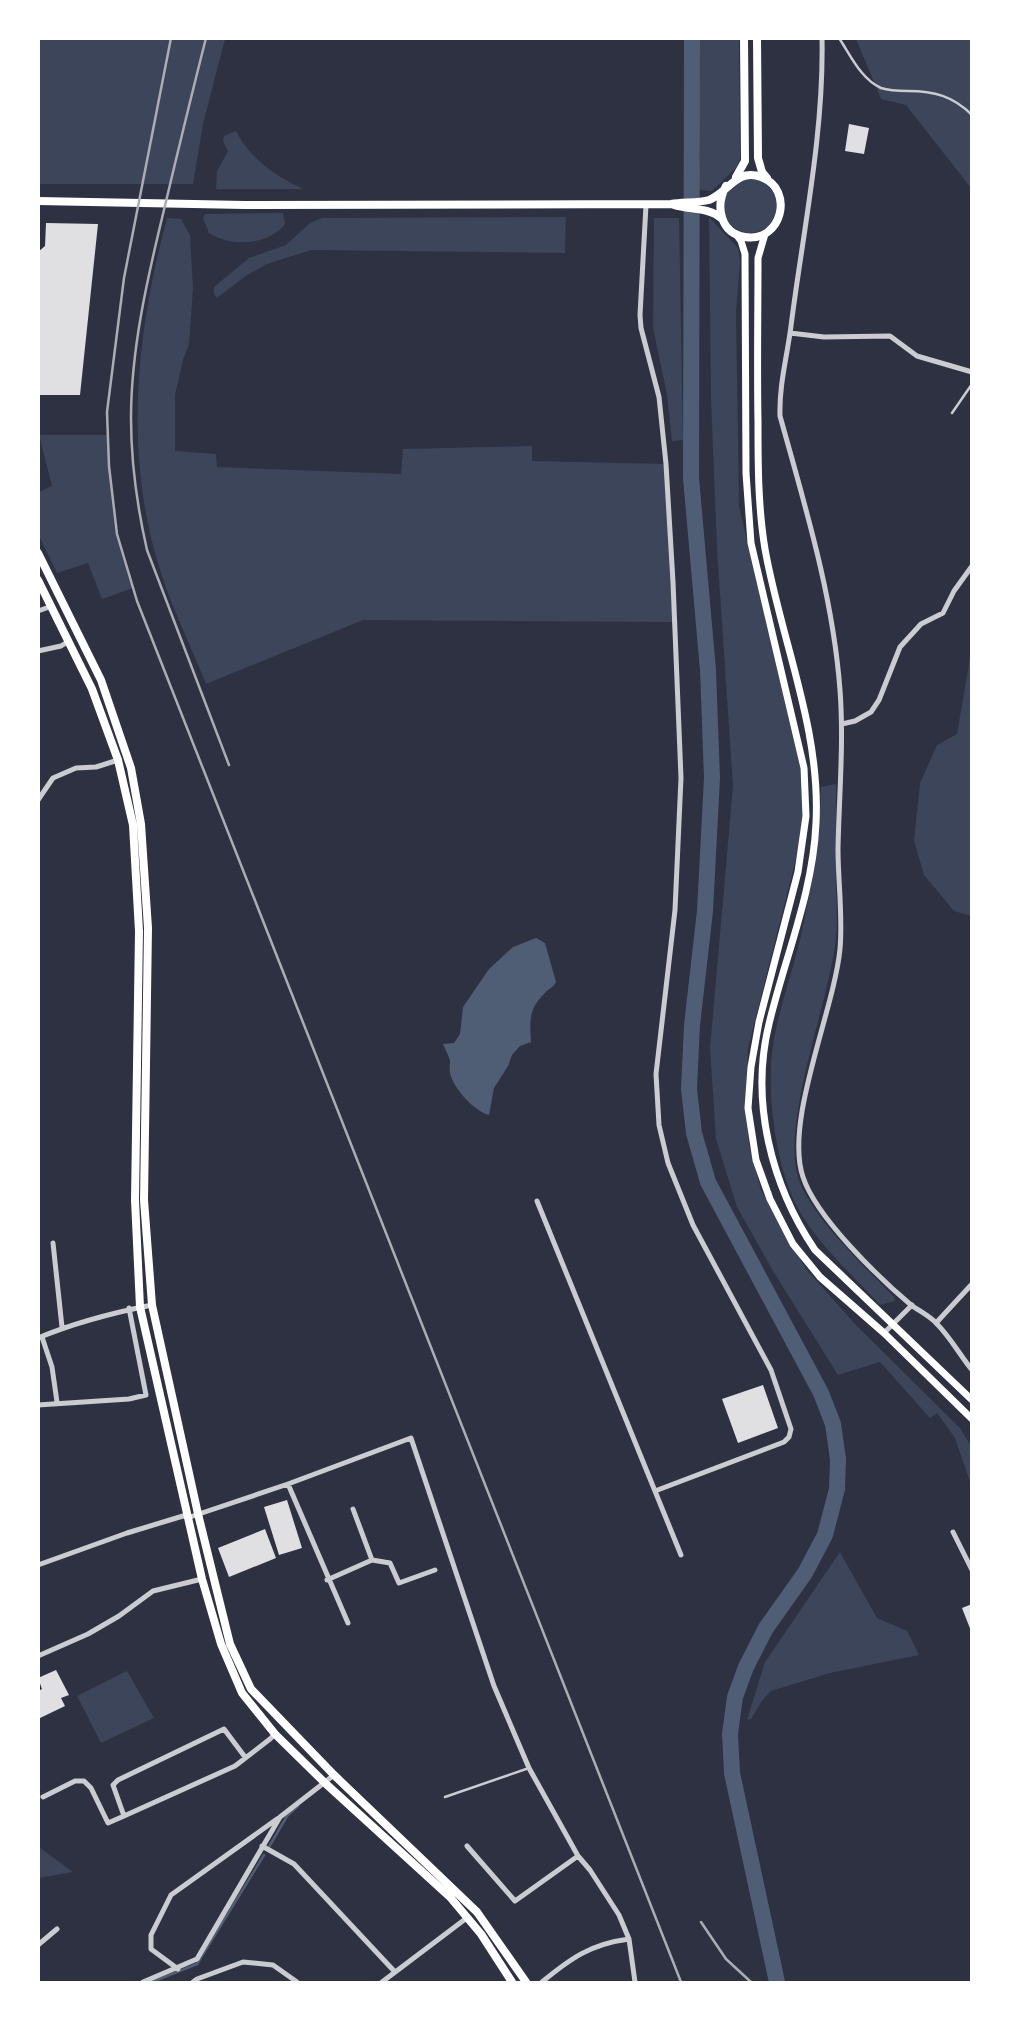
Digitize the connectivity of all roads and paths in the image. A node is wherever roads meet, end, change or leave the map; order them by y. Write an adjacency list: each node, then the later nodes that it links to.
1 (744, 38): 6 (main road)
2 (757, 38): 7 (main road)
3 (822, 38): 15 (street)
4 (839, 38): 5 (lane)
5 (971, 115)
6 (734, 179): 7 (main road); 8 (main road)
7 (771, 182): 14 (main road)
8 (726, 186): 11 (main road); 12 (main road)
9 (38, 201): 10 (main road)
10 (646, 205): 11 (main road); 47 (street)
11 (706, 206): 12 (main road)
12 (723, 221): 13 (main road)
13 (735, 233): 14 (main road); 39 (main road)
14 (765, 234): 37 (main road)
15 (790, 332): 16 (street); 26 (street)
16 (971, 372)
17 (971, 384): 18 (lane)
18 (953, 413)
19 (38, 553): 32 (main road)
20 (971, 566): 26 (street)
21 (38, 580): 22 (main road)
22 (52, 606): 23 (street); 24 (main road)
23 (38, 611)
24 (69, 641): 25 (street); 27 (main road)
25 (38, 651)
26 (842, 724): 33 (street)
27 (118, 760): 28 (street); 34 (main road)
28 (38, 800)
29 (537, 1201): 47 (street)
30 (53, 1243): 38 (street)
31 (971, 1283): 36 (street)
32 (152, 1305): 34 (street); 49 (main road)
33 (912, 1305): 36 (street); 37 (street)
34 (140, 1307): 35 (street); 49 (main road)
35 (129, 1308): 38 (street); 43 (street)
36 (936, 1323): 41 (street)
37 (893, 1324): 39 (street); 42 (main road)
38 (62, 1327): 40 (street)
39 (884, 1333): 45 (main road)
40 (40, 1337): 43 (street)
41 (971, 1370)
42 (971, 1400)
43 (57, 1402): 44 (street)
44 (38, 1405)
45 (971, 1419)
46 (288, 1484): 49 (street); 57 (street); 62 (street)
47 (655, 1491): 51 (street)
48 (354, 1509): 52 (street)
49 (194, 1515): 53 (street); 56 (main road); 63 (main road)
50 (953, 1532): 55 (street)
51 (681, 1555)
52 (372, 1560): 54 (street); 57 (street)
53 (38, 1565)
54 (435, 1570)
55 (971, 1570)
56 (202, 1579): 59 (street); 60 (main road)
57 (327, 1580): 58 (street)
58 (348, 1623)
59 (38, 1656)
60 (275, 1734): 61 (street); 64 (main road)
61 (245, 1757): 67 (street); 67 (street)
62 (529, 1768): 66 (lane); 71 (street)
63 (334, 1775): 64 (street); 83 (main road)
64 (324, 1783): 68 (street); 72 (main road)
65 (43, 1797): 67 (street)
66 (445, 1797)
67 (124, 1816)
68 (280, 1818): 69 (street); 76 (street)
69 (262, 1846): 76 (street); 77 (street)
70 (467, 1846): 71 (street)
71 (578, 1856): 74 (street)
72 (468, 1917): 77 (street); 82 (main road)
73 (57, 1929): 75 (street)
74 (629, 1938): 84 (street); 85 (street)
75 (38, 1945)
76 (178, 1969): 79 (street)
77 (395, 1972): 81 (street)
78 (195, 1981): 80 (street)
79 (142, 1983)
80 (297, 1983)
81 (382, 1983)
82 (512, 1983)
83 (526, 1983)
84 (542, 1983)
85 (635, 1983)

